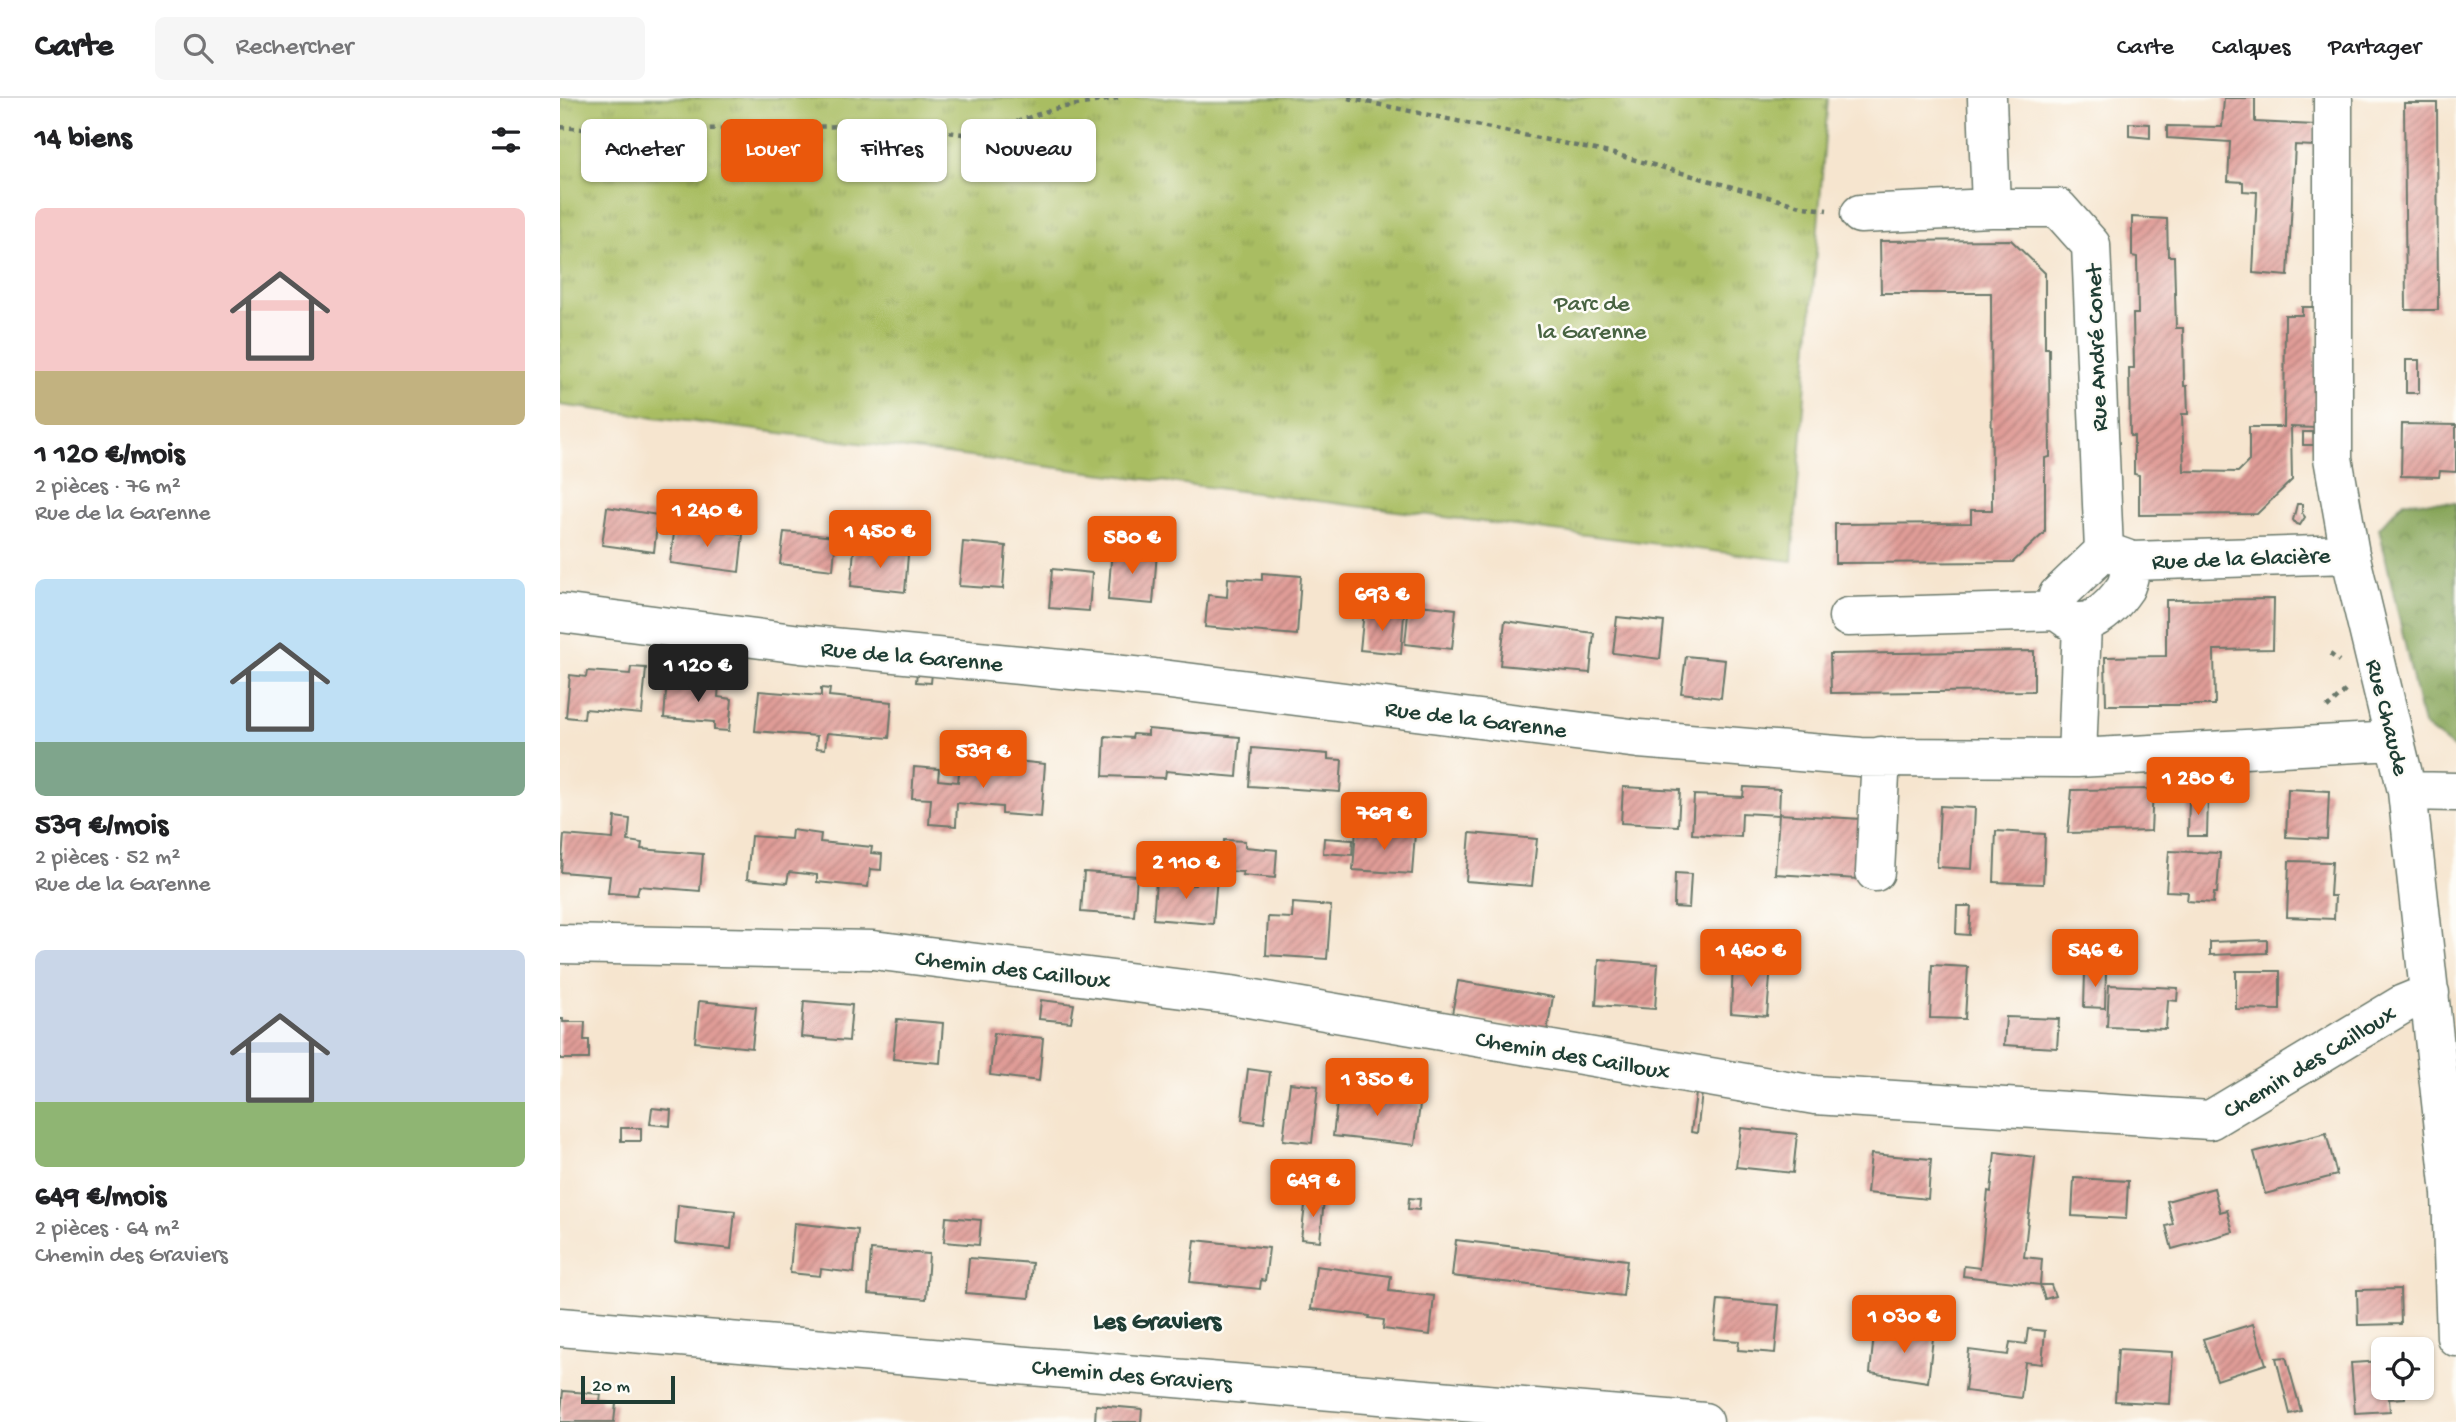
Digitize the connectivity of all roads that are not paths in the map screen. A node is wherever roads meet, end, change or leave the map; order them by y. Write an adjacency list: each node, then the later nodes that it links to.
1 (1987, 98): 3 (street)
2 (2333, 98): 5 (street, Rue Chaude)
3 (1991, 208): 4 (street, Rue André Conet); 6 (street, Rue André Conet)
4 (1860, 214)
5 (2350, 554): 6 (street, Rue de la Glacière); 10 (street, Rue Chaude)
6 (2118, 556): 9 (street, Rue de la Glacière)
7 (560, 613): 11 (street, Rue de la Garenne)
8 (1848, 617): 9 (street)
9 (2070, 617): 12 (street)
10 (2395, 741): 12 (street, Rue de la Garenne); 13 (street, Rue Chaude)
11 (1881, 756): 12 (street, Rue de la Garenne); 15 (street)
12 (2077, 758)
13 (2407, 791): 14 (street); 17 (street, Rue Chaude)
14 (2456, 792)
15 (1875, 872)
16 (560, 944): 17 (street, Chemin des Cailloux)
17 (2430, 993): 19 (street, Rue Chaude)
18 (560, 1327): 20 (street, Chemin des Graviers)
19 (2456, 1337)
20 (1704, 1422)

